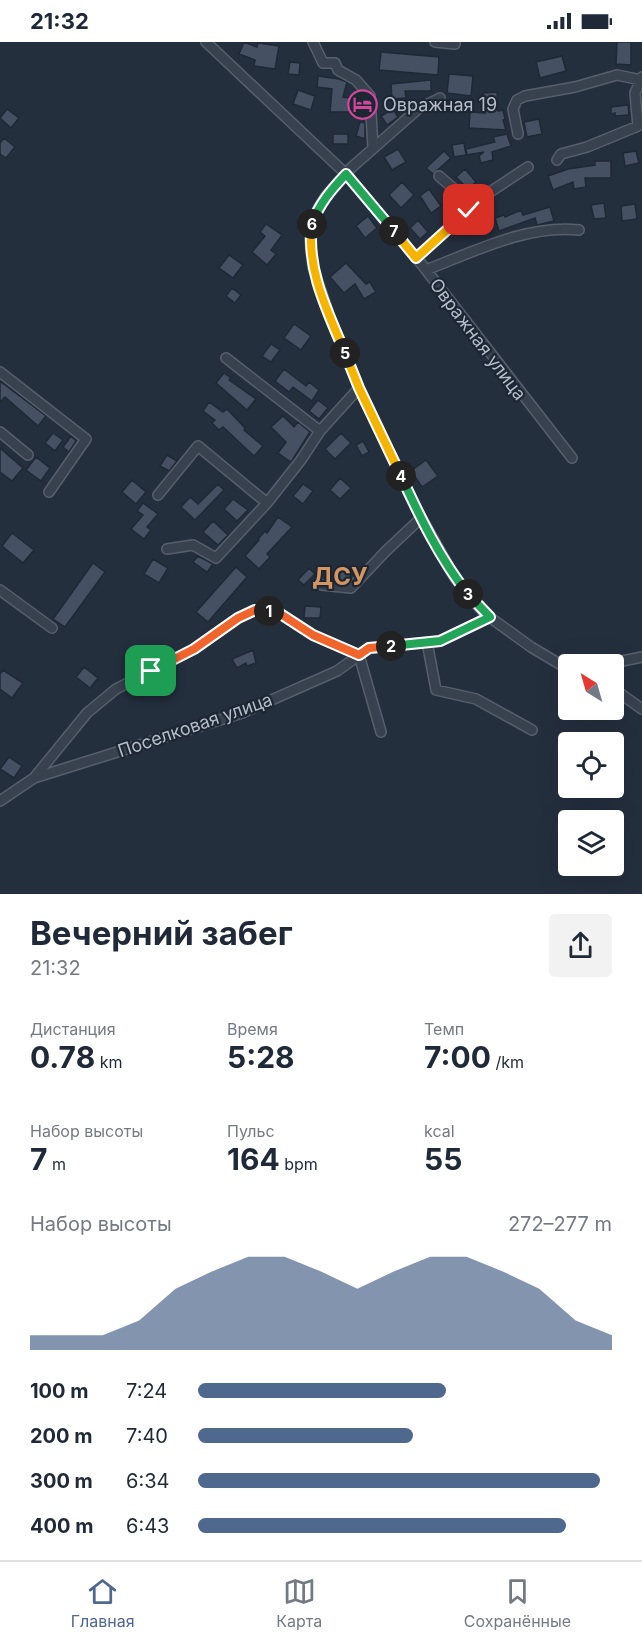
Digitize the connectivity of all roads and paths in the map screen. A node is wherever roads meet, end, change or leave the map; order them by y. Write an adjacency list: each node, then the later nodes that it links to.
1 (206, 42): 11 (street, Овражная улица)
2 (313, 42): 8 (street)
3 (435, 42): 4 (street)
4 (455, 42)
5 (641, 79): 7 (street); 9 (street)
6 (440, 98): 8 (street)
7 (518, 134)
8 (373, 148): 11 (street)
9 (557, 160)
10 (528, 167): 13 (street)
11 (348, 171): 15 (street, Овражная улица); 19 (street)
12 (439, 176): 13 (street)
13 (469, 210): 15 (street)
14 (579, 230): 16 (street)
15 (416, 258): 16 (street, Овражная улица)
16 (426, 270): 23 (street, Овражная улица)
17 (226, 358): 20 (street)
18 (0, 372): 24 (street)
19 (359, 388): 20 (street); 27 (street)
20 (320, 431): 26 (street)
21 (0, 432): 22 (street)
22 (28, 455)
23 (572, 458)
24 (49, 492)
25 (158, 495): 26 (street)
26 (267, 503): 28 (street)
27 (421, 518): 29 (street); 31 (street)
28 (167, 549)
29 (322, 585)
30 (0, 590): 32 (street)
31 (490, 617): 33 (street, Поселковая улица); 37 (street)
32 (52, 628)
33 (427, 642): 34 (street, Поселковая улица); 40 (street)
34 (359, 655): 41 (street); 42 (street, Поселковая улица); 42 (street)
35 (642, 657): 36 (street)
36 (624, 661)
37 (558, 663)
38 (624, 696): 39 (street)
39 (642, 709)
40 (532, 730)
41 (381, 732)
42 (34, 778): 43 (street, Поселковая улица)
43 (0, 801)

